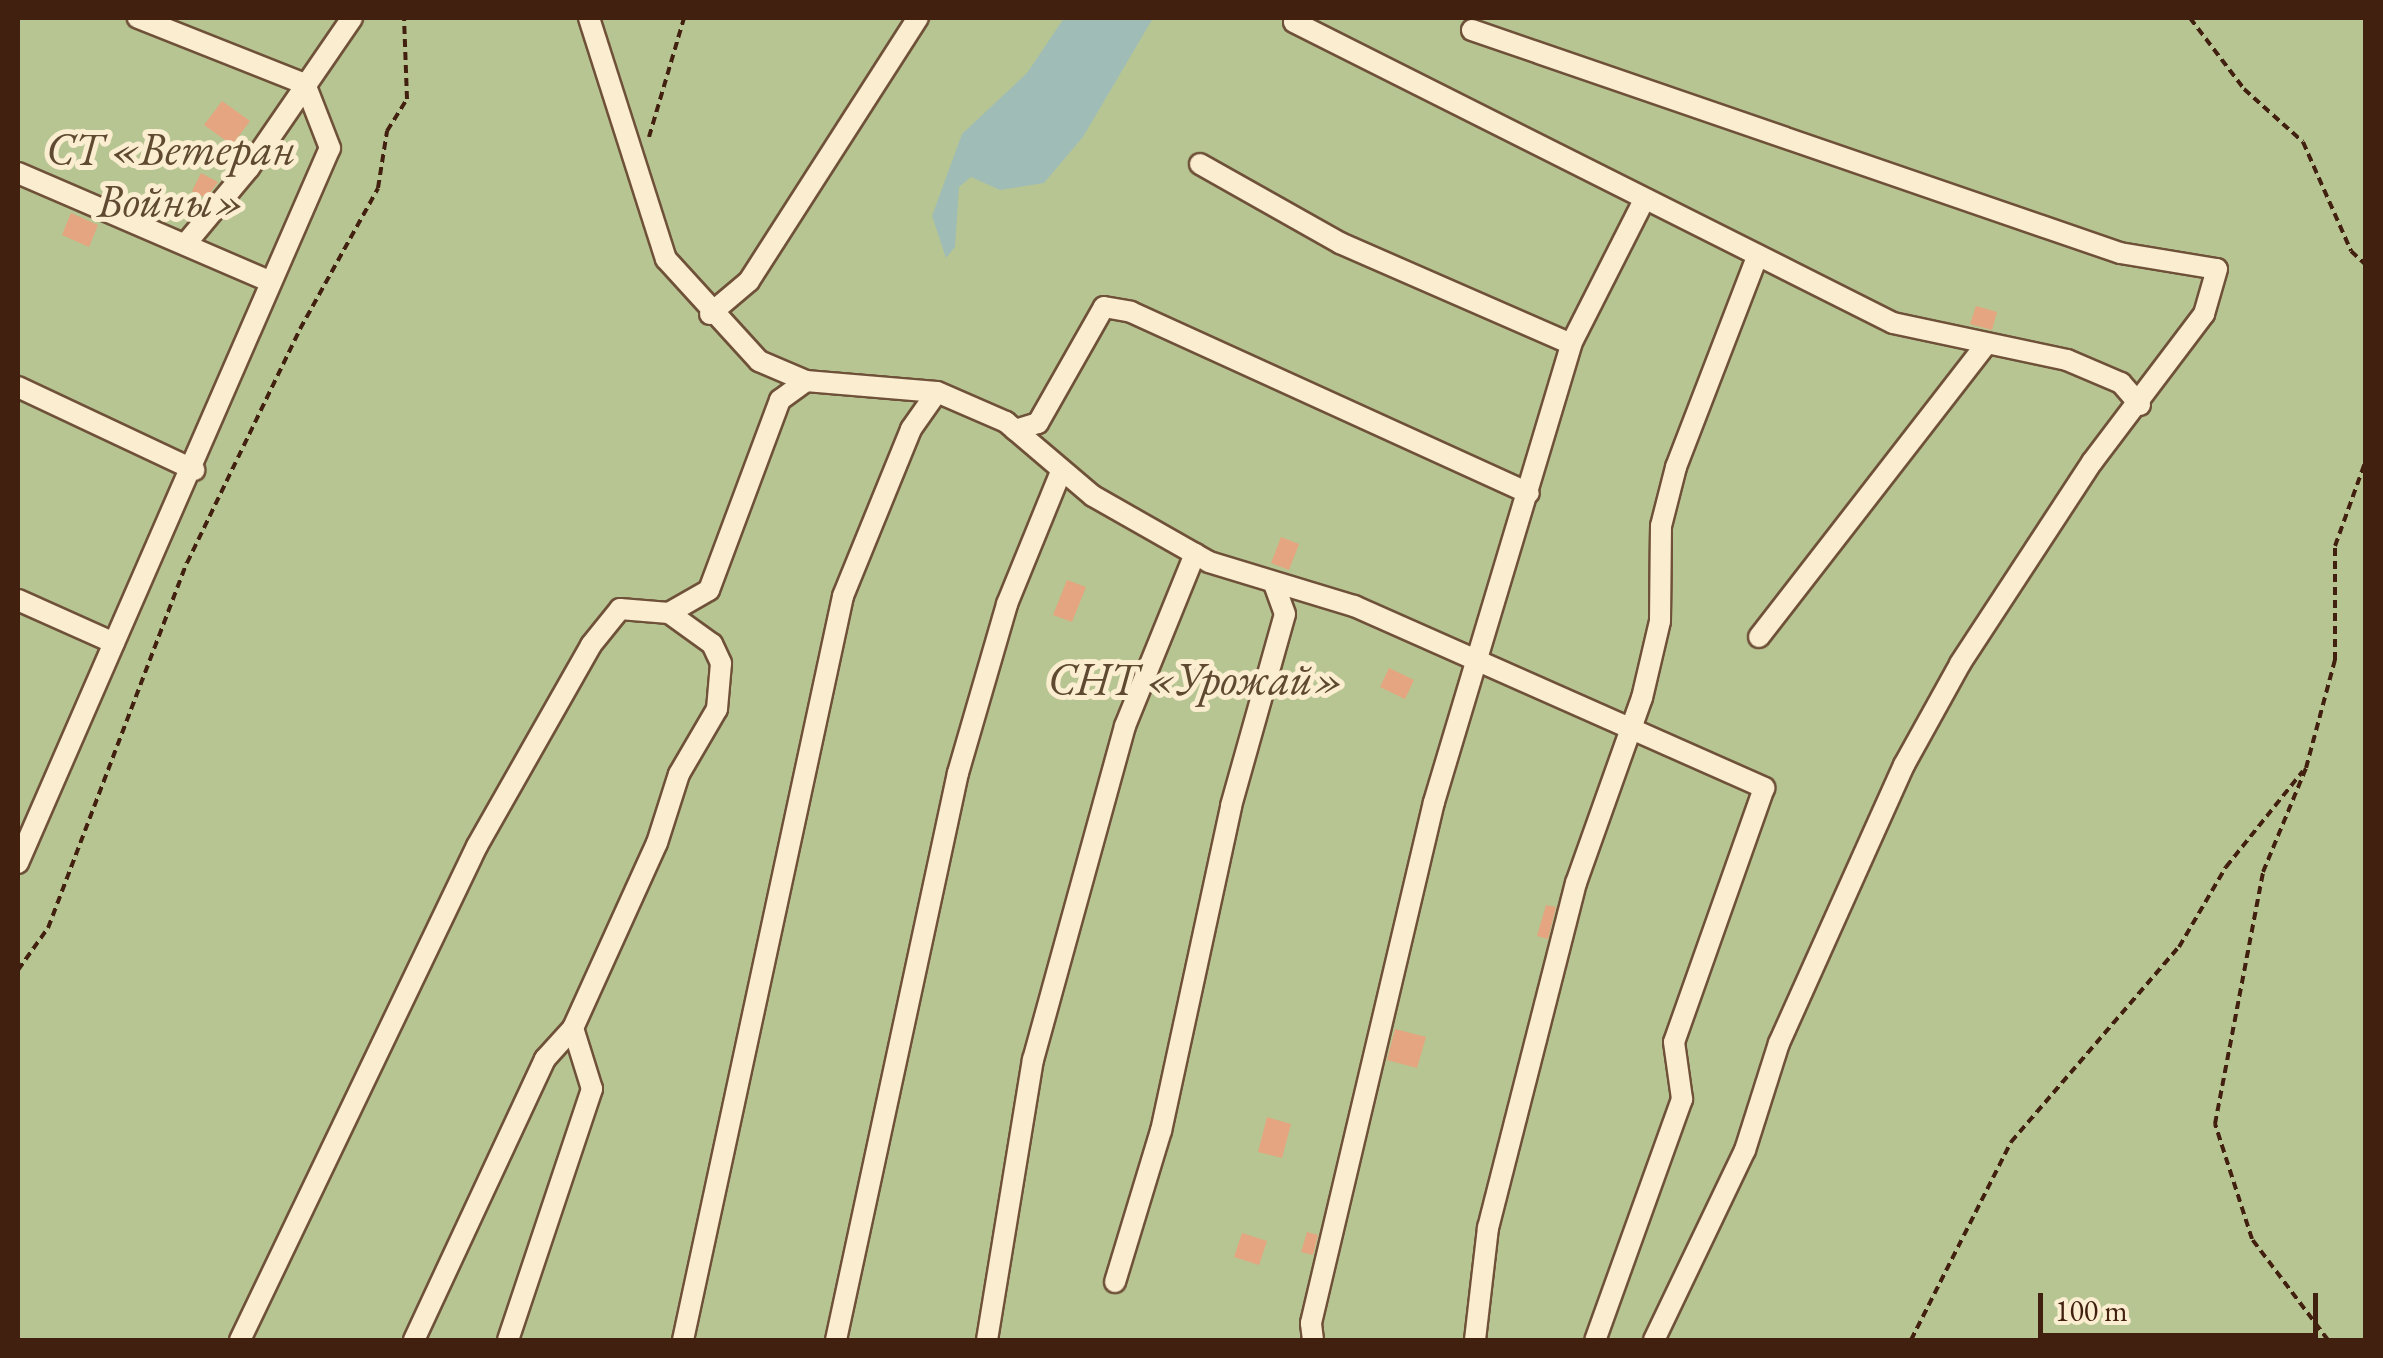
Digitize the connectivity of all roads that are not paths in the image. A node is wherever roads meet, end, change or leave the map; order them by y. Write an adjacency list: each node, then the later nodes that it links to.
1 (138, 18): 7 (street)
2 (352, 18): 7 (street)
3 (589, 18): 14 (street)
4 (918, 18): 14 (street)
5 (1294, 22): 10 (street)
6 (1472, 30): 20 (street)
7 (305, 84): 11 (street); 13 (street)
8 (1200, 164): 15 (street)
9 (18, 174): 11 (street)
10 (1642, 202): 12 (street); 15 (street)
11 (188, 241): 13 (street)
12 (1758, 255): 16 (street); 32 (street)
13 (271, 282): 22 (street)
14 (710, 314): 17 (street)
15 (1570, 344): 24 (street)
16 (1985, 346): 20 (street); 29 (street)
17 (806, 381): 19 (street); 28 (street)
18 (18, 387): 22 (street)
19 (937, 392): 21 (street); 41 (street)
20 (2140, 405): 47 (street)
21 (1015, 430): 23 (street); 24 (street)
22 (194, 470): 30 (street)
23 (1061, 472): 25 (street); 42 (street)
24 (1529, 493): 31 (street)
25 (1194, 554): 26 (street); 43 (street)
26 (1275, 586): 31 (street); 37 (street)
27 (18, 600): 30 (street)
28 (669, 613): 36 (street); 38 (street)
29 (1759, 637)
30 (114, 644): 34 (street)
31 (1480, 662): 32 (street); 44 (street)
32 (1632, 726): 45 (street); 46 (street)
33 (18, 803): 34 (street)
34 (39, 813): 35 (street)
35 (18, 863)
36 (572, 1028): 39 (street); 40 (street)
37 (1115, 1282)
38 (240, 1340)
39 (414, 1340)
40 (508, 1340)
41 (684, 1340)
42 (836, 1340)
43 (987, 1340)
44 (1314, 1340)
45 (1474, 1340)
46 (1595, 1340)
47 (1654, 1340)

